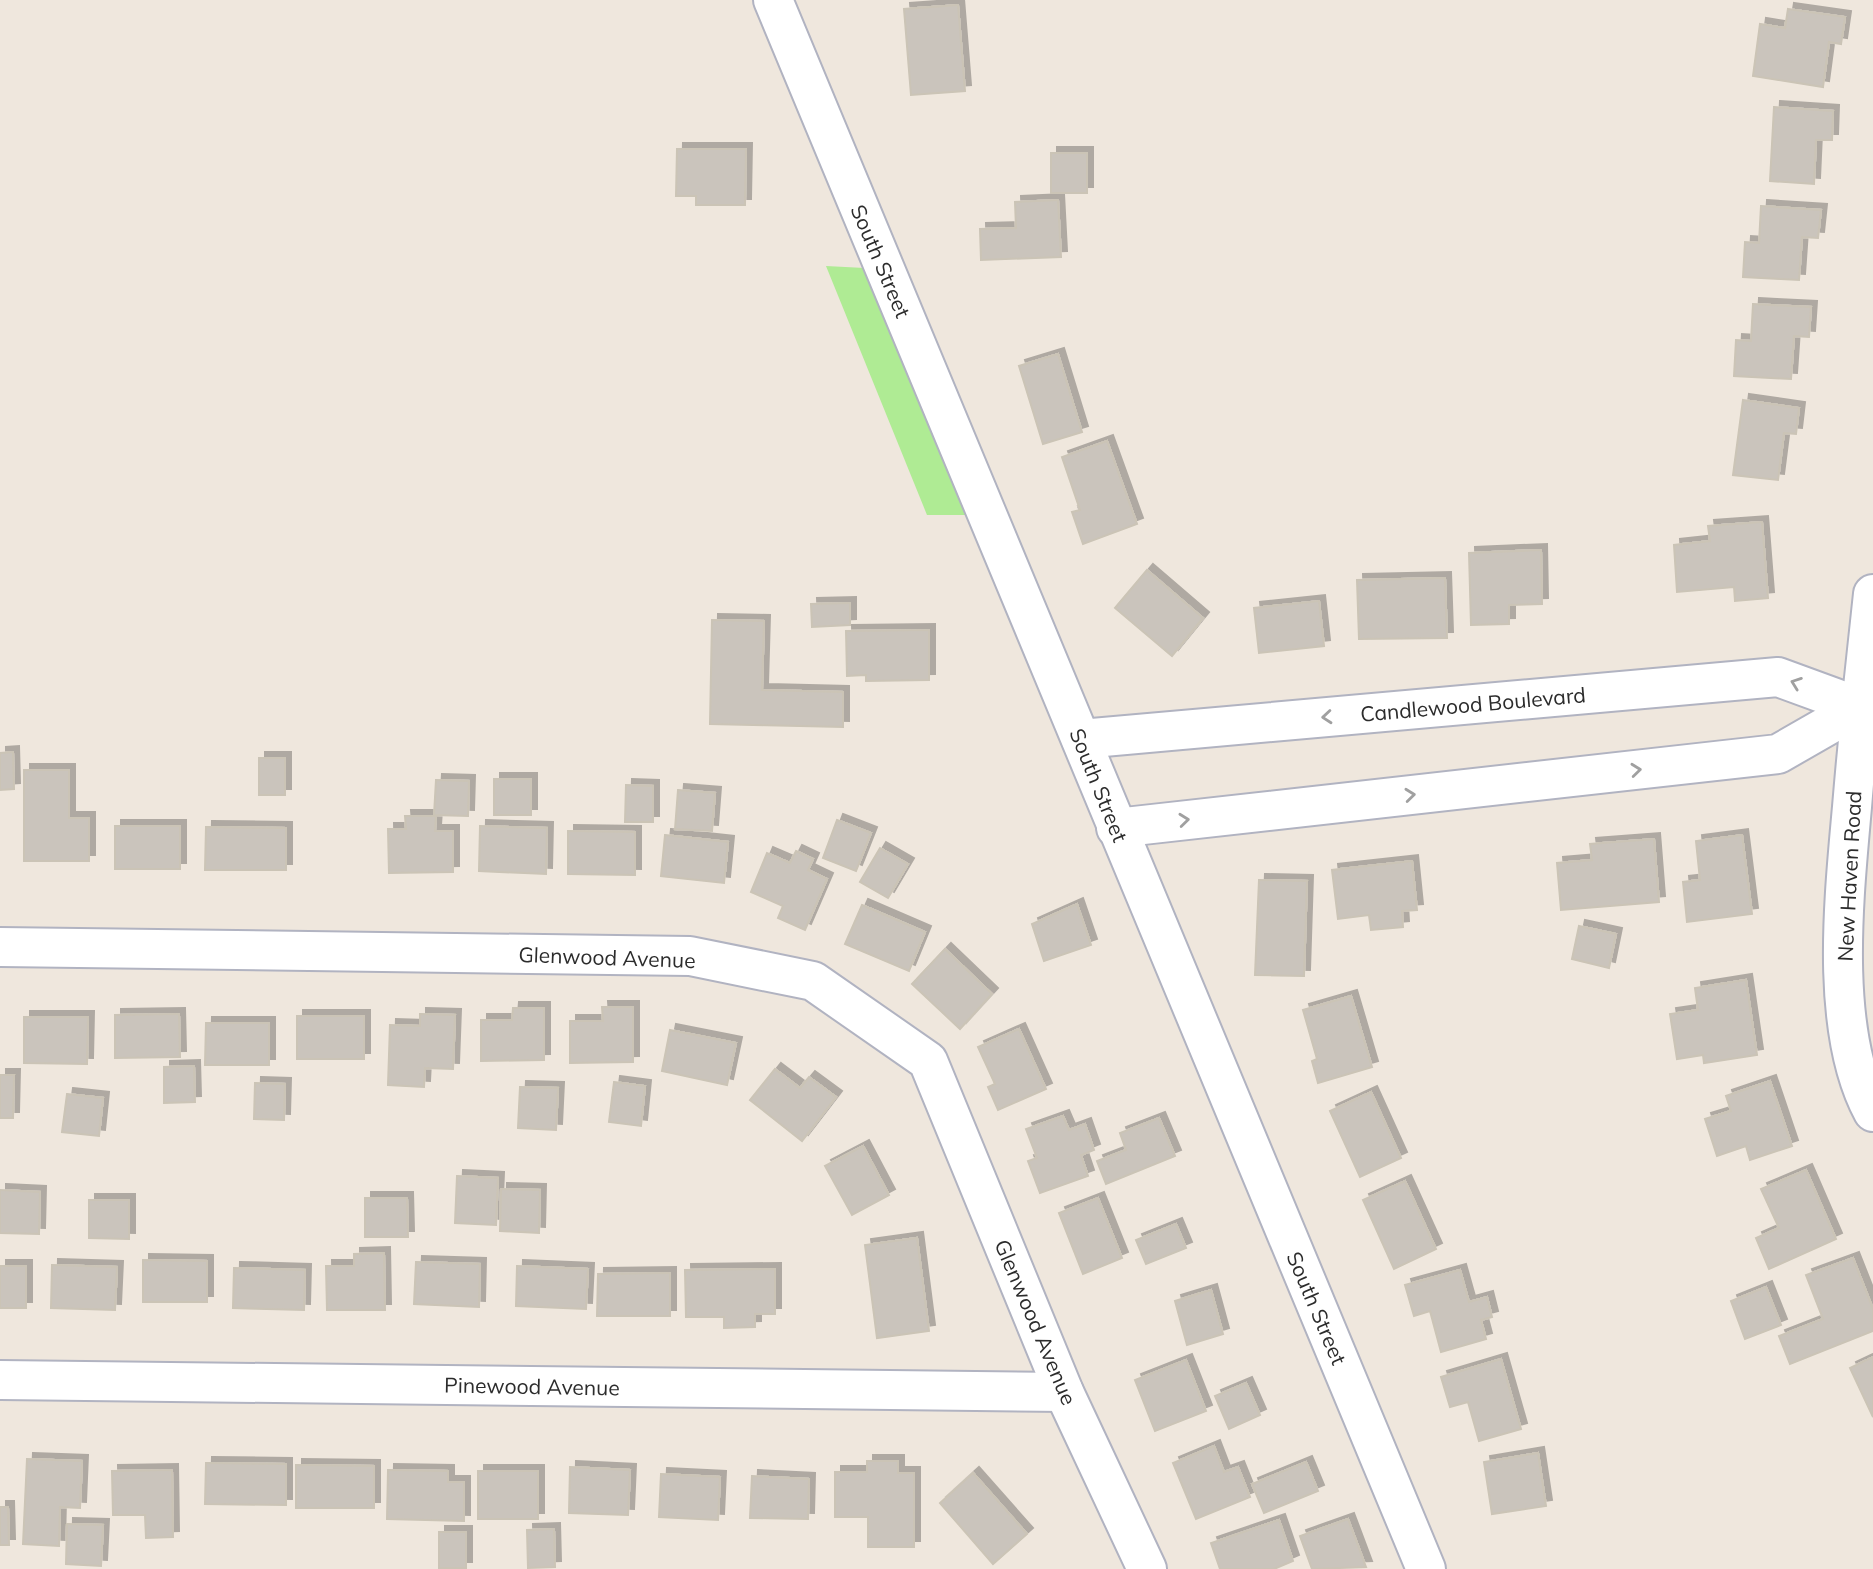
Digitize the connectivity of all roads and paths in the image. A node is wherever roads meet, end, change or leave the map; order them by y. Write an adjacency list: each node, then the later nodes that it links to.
1 (773, 0): 4 (street, South Street)
2 (1873, 594): 3 (street, New Haven Road)
3 (1867, 706): 4 (street, Candlewood Boulevard, one-way to 4); 5 (street, one-way to 3); 7 (street, New Haven Road)
4 (1081, 739): 5 (street, South Street)
5 (1116, 828): 11 (street, South Street)
6 (0, 947): 9 (street, Glenwood Avenue)
7 (1873, 1112)
8 (0, 1380): 9 (street, Pinewood Avenue)
9 (1064, 1392): 10 (street, Glenwood Avenue)
10 (1147, 1569)
11 (1426, 1569)

